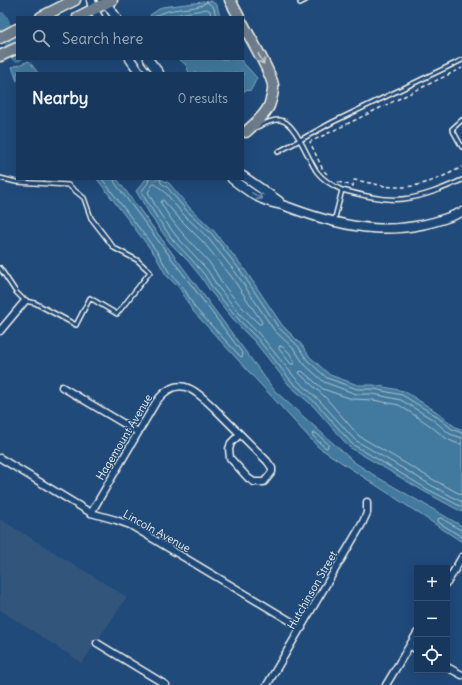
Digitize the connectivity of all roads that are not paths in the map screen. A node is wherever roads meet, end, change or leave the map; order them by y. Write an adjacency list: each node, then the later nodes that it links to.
1 (75, 0): 7 (highway)
2 (230, 0): 10 (highway)
3 (306, 0): 5 (lane)
4 (106, 1): 6 (highway); 9 (street)
5 (300, 3)
6 (94, 9): 8 (highway)
7 (43, 16)
8 (80, 16)
9 (115, 16)
10 (238, 16)
11 (244, 26): 22 (highway, one-way to 22)
12 (16, 30): 13 (highway)
13 (0, 38)
14 (16, 48): 15 (highway)
15 (3, 55)
16 (131, 60): 19 (street)
17 (149, 60): 20 (street)
18 (462, 60): 23 (lane)
19 (139, 72)
20 (158, 72)
21 (462, 120): 24 (lane)
22 (244, 132): 23 (lane)
23 (299, 140): 25 (lane); 30 (lane)
24 (462, 147)
25 (278, 152)
26 (244, 177): 31 (street)
27 (0, 178): 35 (lane)
28 (234, 180): 31 (street, one-way to 31)
29 (462, 180): 30 (lane)
30 (342, 190): 33 (lane)
31 (285, 205): 33 (street)
32 (462, 212): 33 (street)
33 (333, 222)
34 (0, 268): 35 (lane)
35 (25, 301): 36 (street)
36 (0, 331)
37 (62, 387): 38 (street)
38 (138, 432): 39 (street, Hagemount Avenue); 42 (street, Hagemount Avenue)
39 (240, 434): 39 (street, Hagemount Avenue)
40 (0, 458): 42 (street, Lincoln Avenue)
41 (367, 502): 45 (street, Hutchinson Street)
42 (91, 513): 45 (street, Lincoln Avenue)
43 (462, 558): 44 (street)
44 (450, 578)
45 (302, 628): 53 (street, Hutchinson Street)
46 (415, 637): 48 (street)
47 (97, 644): 52 (street)
48 (410, 645): 49 (street); 54 (street)
49 (414, 648)
50 (450, 669): 51 (street)
51 (462, 676)
52 (166, 685)
53 (267, 685)
54 (386, 685)

